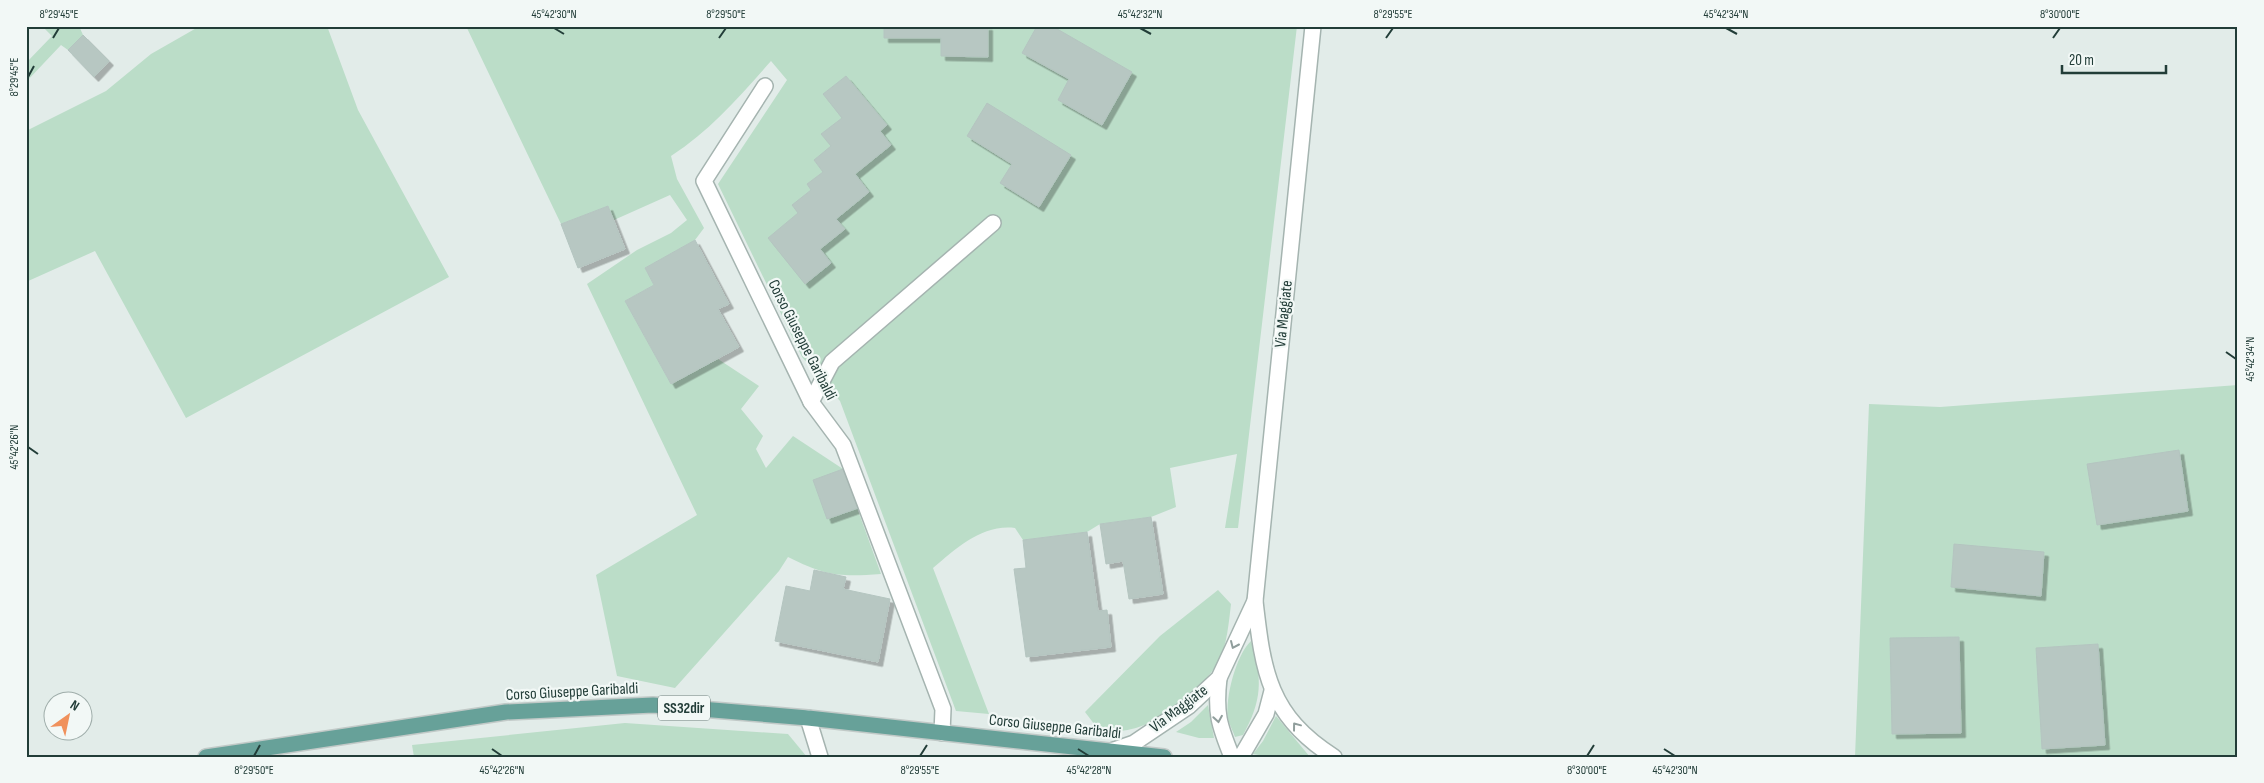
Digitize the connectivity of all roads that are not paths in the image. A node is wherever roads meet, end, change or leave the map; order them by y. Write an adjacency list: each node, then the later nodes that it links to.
1 (1313, 26): 5 (street, Via Maggiate)
2 (765, 86): 4 (street, Corso Giuseppe Garibaldi)
3 (993, 223): 4 (street)
4 (811, 402): 9 (street, Corso Giuseppe Garibaldi)
5 (1255, 601): 6 (street, Via Maggiate, one-way to 6); 7 (street, Via Maggiate)
6 (1219, 678): 10 (street, Via Maggiate); 14 (street, Via Maggiate, one-way to 14)
7 (1272, 691): 15 (street); 16 (street, Via Maggiate, one-way to 7)
8 (808, 718): 9 (main road, Corso Giuseppe Garibaldi / SS32dir); 11 (main road, Corso Giuseppe Garibaldi / SS32dir); 12 (street)
9 (942, 733): 10 (main road, Corso Giuseppe Garibaldi / SS32dir)
10 (1111, 751): 13 (main road, Corso Giuseppe Garibaldi / SS32dir)
11 (206, 757)
12 (820, 757)
13 (1164, 757)
14 (1232, 757)
15 (1241, 757)
16 (1334, 757)

